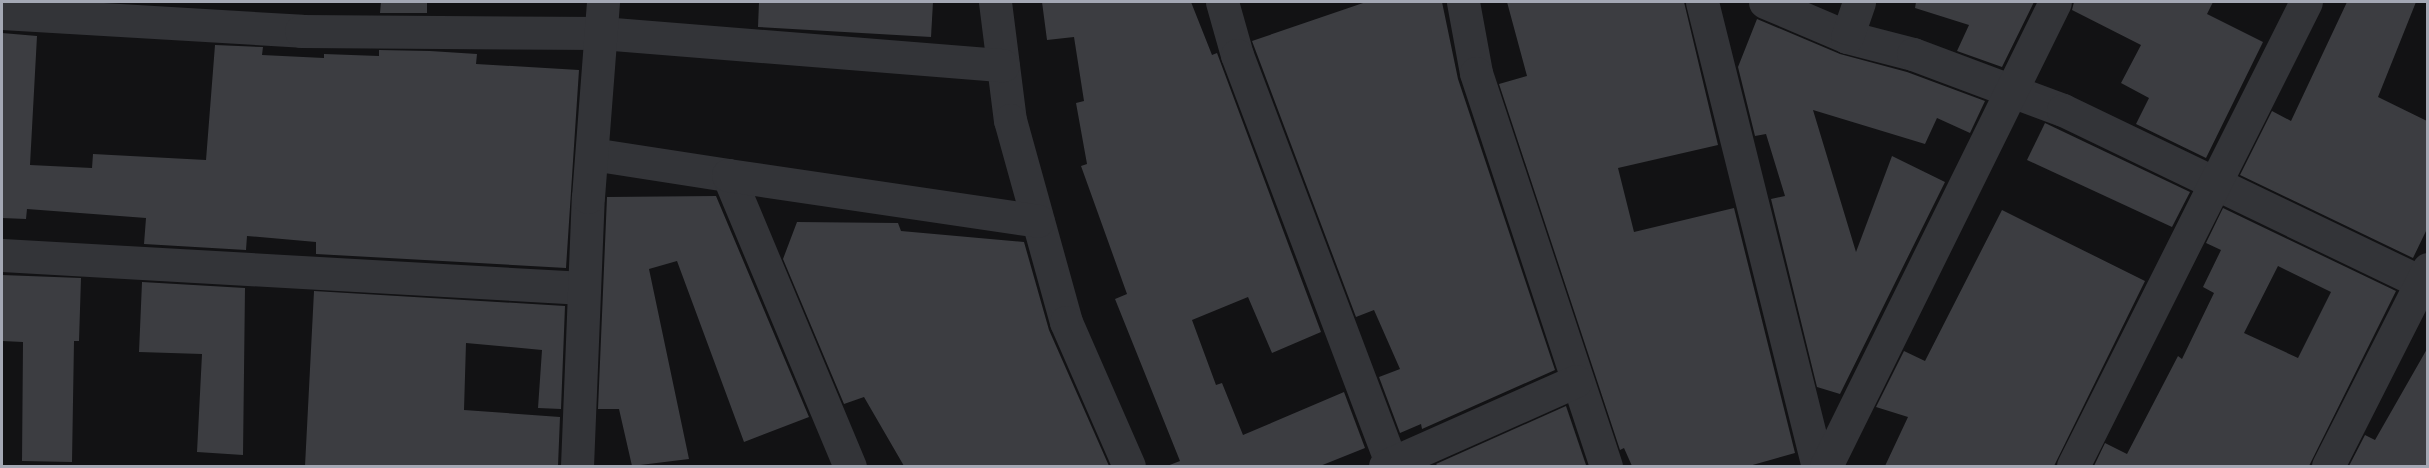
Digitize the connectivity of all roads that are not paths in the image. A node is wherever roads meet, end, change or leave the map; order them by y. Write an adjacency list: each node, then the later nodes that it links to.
1 (995, 2): 12 (street)
2 (1222, 2): 25 (street)
3 (1463, 2): 21 (street)
4 (1702, 2): 27 (street)
5 (1765, 2): 11 (street)
6 (1859, 2): 11 (street)
7 (2055, 2): 13 (street)
8 (2306, 2): 16 (street)
9 (2, 13): 10 (street)
10 (602, 17): 12 (street); 14 (street)
11 (1847, 37): 13 (street)
12 (1004, 65): 17 (street)
13 (2008, 90): 16 (street); 28 (street)
14 (592, 154): 15 (street); 20 (street)
15 (728, 174): 17 (street); 23 (street)
16 (2214, 184): 19 (street); 29 (street)
17 (1038, 221): 24 (street)
18 (2, 255): 20 (street)
19 (2425, 279): 30 (street)
20 (584, 288): 22 (street)
21 (1576, 381): 25 (street); 26 (street)
22 (577, 466)
23 (850, 466)
24 (1129, 466)
25 (1389, 466)
26 (1605, 466)
27 (1818, 466)
28 (1826, 466)
29 (2073, 466)
30 (2328, 466)

